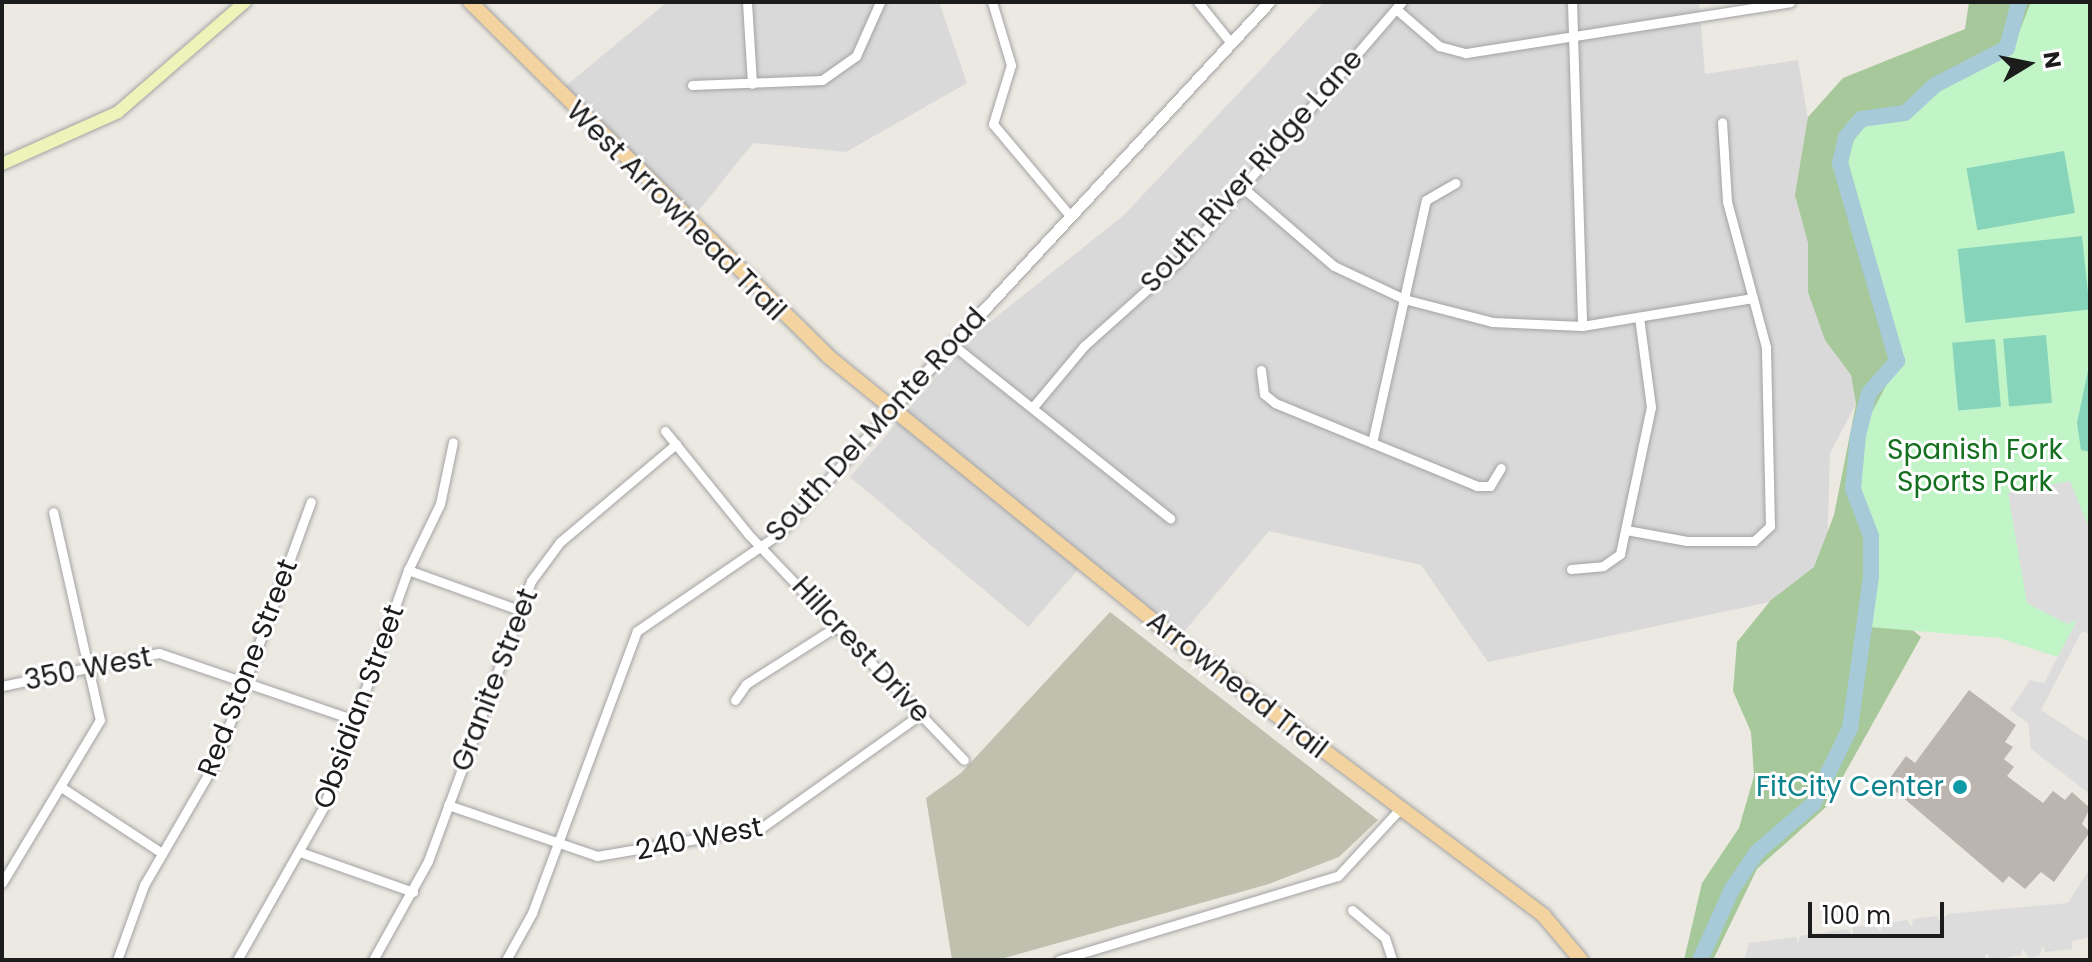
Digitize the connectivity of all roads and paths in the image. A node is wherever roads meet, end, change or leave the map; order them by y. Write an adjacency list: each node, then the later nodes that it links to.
1 (245, 2): 17 (main road)
2 (470, 2): 28 (main road, West Arrowhead Trail)
3 (747, 2): 14 (street)
4 (880, 2): 14 (street)
5 (992, 2): 20 (street)
6 (1198, 2): 13 (street)
7 (1269, 2): 13 (street, South Del Monte Road)
8 (1572, 2): 12 (street)
9 (1790, 2): 10 (street)
10 (1774, 3): 12 (street)
11 (1399, 5): 12 (street); 19 (street, South River Ridge Lane)
12 (1574, 37): 24 (street)
13 (1231, 43): 20 (street, South Del Monte Road)
14 (752, 84): 15 (street)
15 (692, 85)
16 (1722, 122): 21 (street)
17 (2, 164)
18 (1455, 183): 22 (street)
19 (1242, 187): 22 (street); 27 (street, South River Ridge Lane)
20 (1071, 217): 25 (street, South Del Monte Road)
21 (1753, 298): 23 (street); 37 (street)
22 (1404, 299): 24 (street); 31 (street)
23 (1639, 317): 24 (street); 37 (street)
24 (1582, 326)
25 (953, 345): 27 (street); 28 (street, South Del Monte Road)
26 (1261, 370): 31 (street)
27 (1033, 407): 36 (street)
28 (891, 410): 38 (street, South Del Monte Road); 52 (main road, Arrowhead Trail)
29 (665, 431): 32 (street, Hillcrest Drive)
30 (453, 442): 40 (street, Obsidian Street)
31 (1372, 443): 33 (street)
32 (676, 444): 38 (street, Hillcrest Drive); 41 (street, Granite Street)
33 (1501, 468)
34 (311, 502): 44 (street, Red Stone Street)
35 (53, 512): 43 (street)
36 (1170, 518)
37 (1626, 530): 39 (street)
38 (762, 547): 42 (street, Hillcrest Drive); 53 (street, South Del Monte Road)
39 (1571, 569)
40 (408, 570): 41 (street); 48 (street, Obsidian Street)
41 (519, 610): 51 (street, Granite Street)
42 (837, 626): 46 (street); 47 (street, Hillcrest Drive)
43 (90, 663): 44 (street, 350 West); 45 (street, 350 West); 50 (street)
44 (246, 680): 48 (street, 350 West); 55 (street, Red Stone Street)
45 (2, 686)
46 (735, 700)
47 (921, 714): 49 (street, Hillcrest Drive); 53 (street, 240 West)
48 (355, 720): 54 (street, Obsidian Street)
49 (964, 760)
50 (61, 787): 55 (street); 56 (street)
51 (448, 805): 53 (street, 240 West); 57 (street, Granite Street)
52 (1399, 810): 63 (street); 65 (main road, Arrowhead Trail)
53 (558, 843): 62 (street, South Del Monte Road)
54 (300, 852): 57 (street); 60 (street, Obsidian Street)
55 (162, 853): 59 (street, Red Stone Street)
56 (2, 883)
57 (413, 892): 61 (street, Granite Street)
58 (1352, 910): 64 (street)
59 (117, 960)
60 (237, 960)
61 (373, 960)
62 (506, 960)
63 (1059, 960)
64 (1392, 960)
65 (1581, 960)

